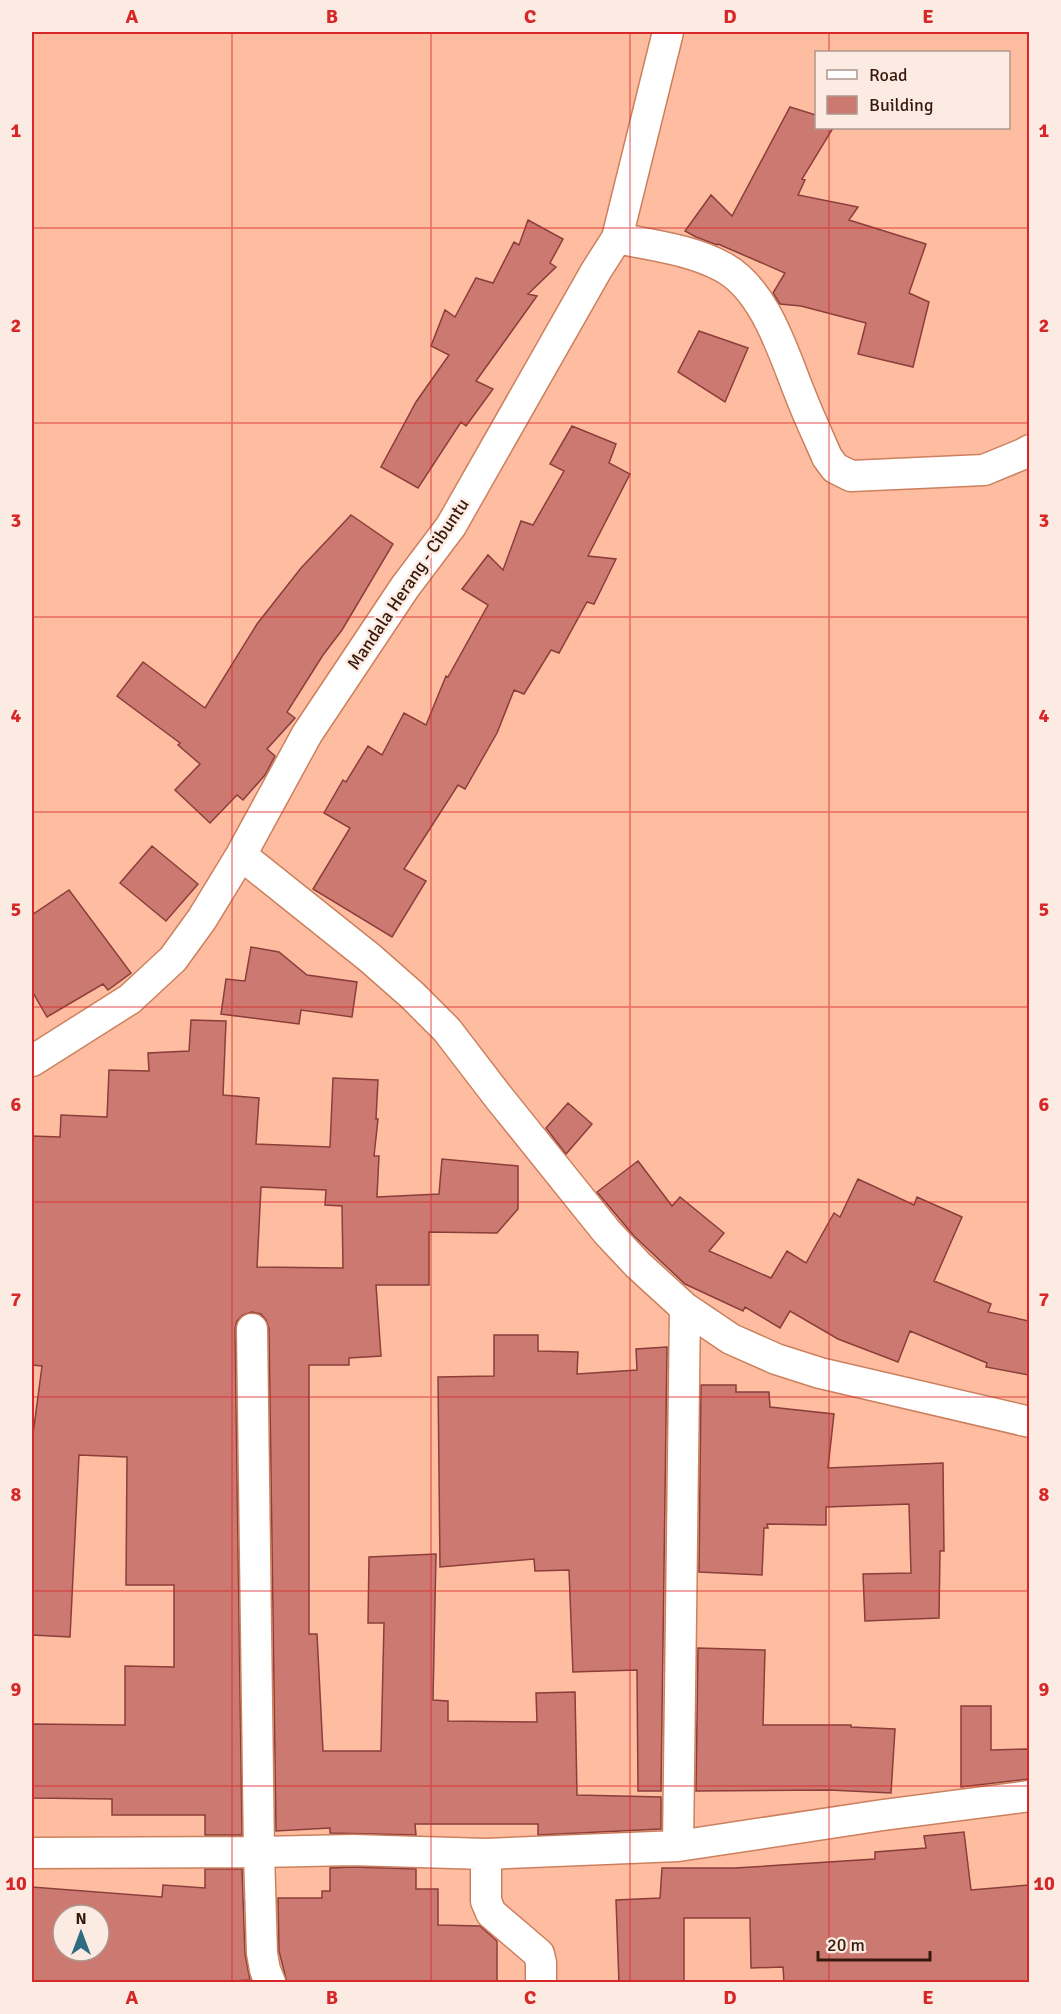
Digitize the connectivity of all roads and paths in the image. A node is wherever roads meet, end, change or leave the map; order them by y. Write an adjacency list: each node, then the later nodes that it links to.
1 (668, 32): 2 (street, Mandala Herang - Cibuntu)
2 (617, 238): 3 (street); 4 (street, Mandala Herang - Cibuntu)
3 (1029, 450)
4 (241, 855): 5 (street, Mandala Herang - Cibuntu); 6 (street)
5 (32, 1061)
6 (685, 1308): 8 (street); 10 (street)
7 (252, 1329): 11 (street)
8 (1029, 1422)
9 (1029, 1796): 10 (street)
10 (678, 1846): 13 (street)
11 (259, 1852): 12 (street); 13 (street); 14 (street)
12 (32, 1853)
13 (486, 1854): 15 (street)
14 (270, 1983)
15 (541, 1983)

